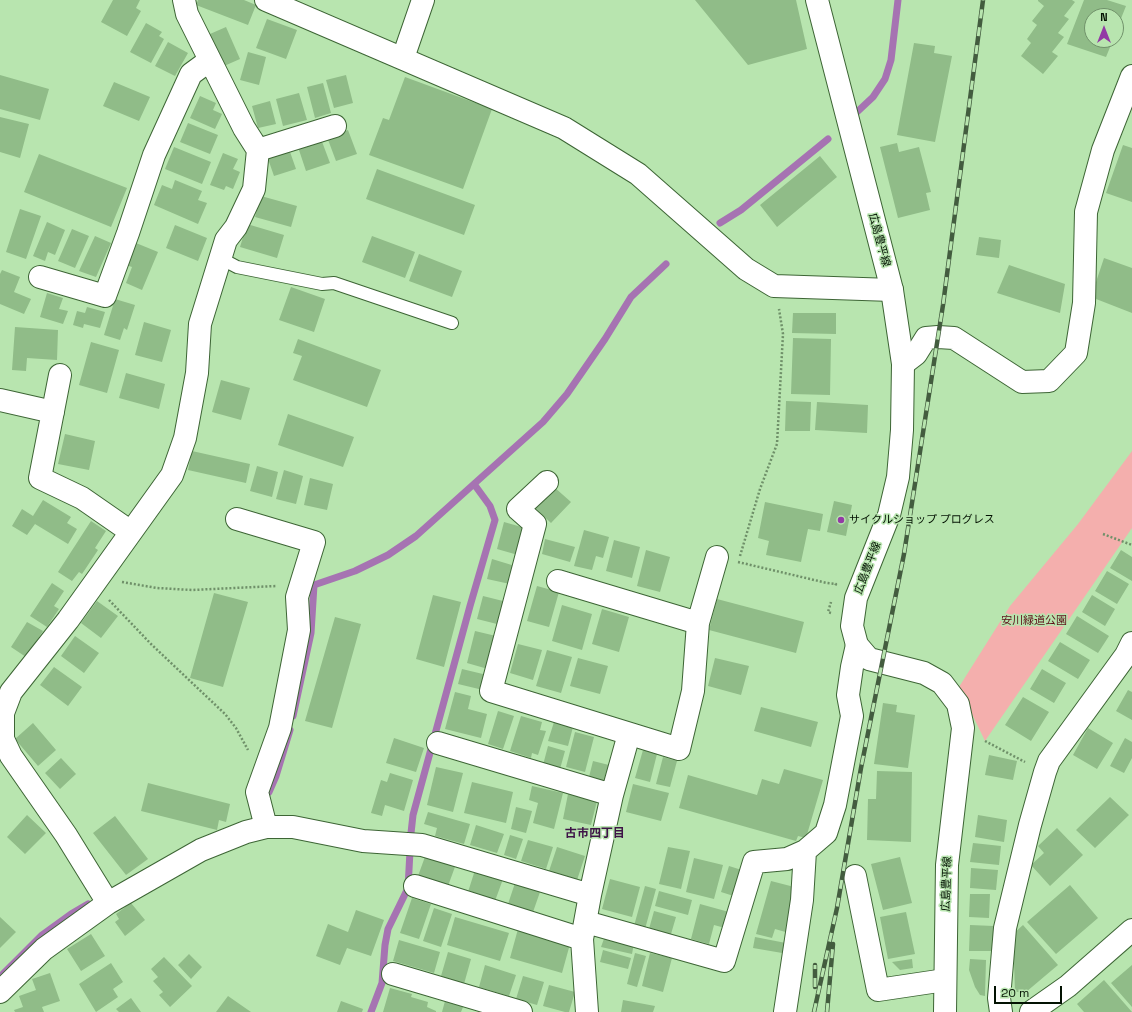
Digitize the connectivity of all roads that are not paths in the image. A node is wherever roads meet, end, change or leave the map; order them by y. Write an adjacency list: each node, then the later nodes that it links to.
1 (184, 0): 6 (street)
2 (266, 0): 5 (street)
3 (423, 0): 5 (street)
4 (817, 0): 12 (street, 広島豊平線)
5 (403, 58): 12 (street)
6 (210, 60): 9 (street); 11 (street)
7 (1132, 76): 14 (street)
8 (336, 126): 9 (street)
9 (258, 150): 10 (street)
10 (220, 258): 13 (lane); 20 (street)
11 (40, 277)
12 (892, 290): 14 (street, 広島豊平線)
13 (452, 323)
14 (903, 364): 25 (street, 広島豊平線)
15 (60, 375): 17 (street)
16 (0, 400): 17 (street)
17 (53, 412): 20 (street)
18 (547, 482): 27 (street)
19 (237, 519): 30 (street)
20 (131, 532): 26 (street)
21 (717, 557): 23 (street)
22 (558, 581): 23 (street)
23 (698, 623): 27 (street)
24 (1132, 643): 45 (street)
25 (856, 646): 31 (street); 39 (street, 広島豊平線)
26 (6, 689): 35 (street)
27 (629, 734): 29 (street)
28 (438, 743): 29 (street)
29 (612, 795): 34 (street)
30 (266, 827): 34 (street); 35 (street)
31 (805, 851): 36 (street); 43 (street)
32 (855, 876): 39 (street)
33 (415, 886): 36 (street)
34 (590, 895): 36 (street)
35 (108, 903): 40 (street)
36 (584, 930): 42 (street)
37 (1132, 930): 46 (street)
38 (393, 974): 41 (street)
39 (945, 980): 44 (street, 広島豊平線)
40 (0, 992)
41 (521, 1012)
42 (587, 1012)
43 (785, 1012)
44 (945, 1012)
45 (1001, 1012)
46 (1031, 1012)

